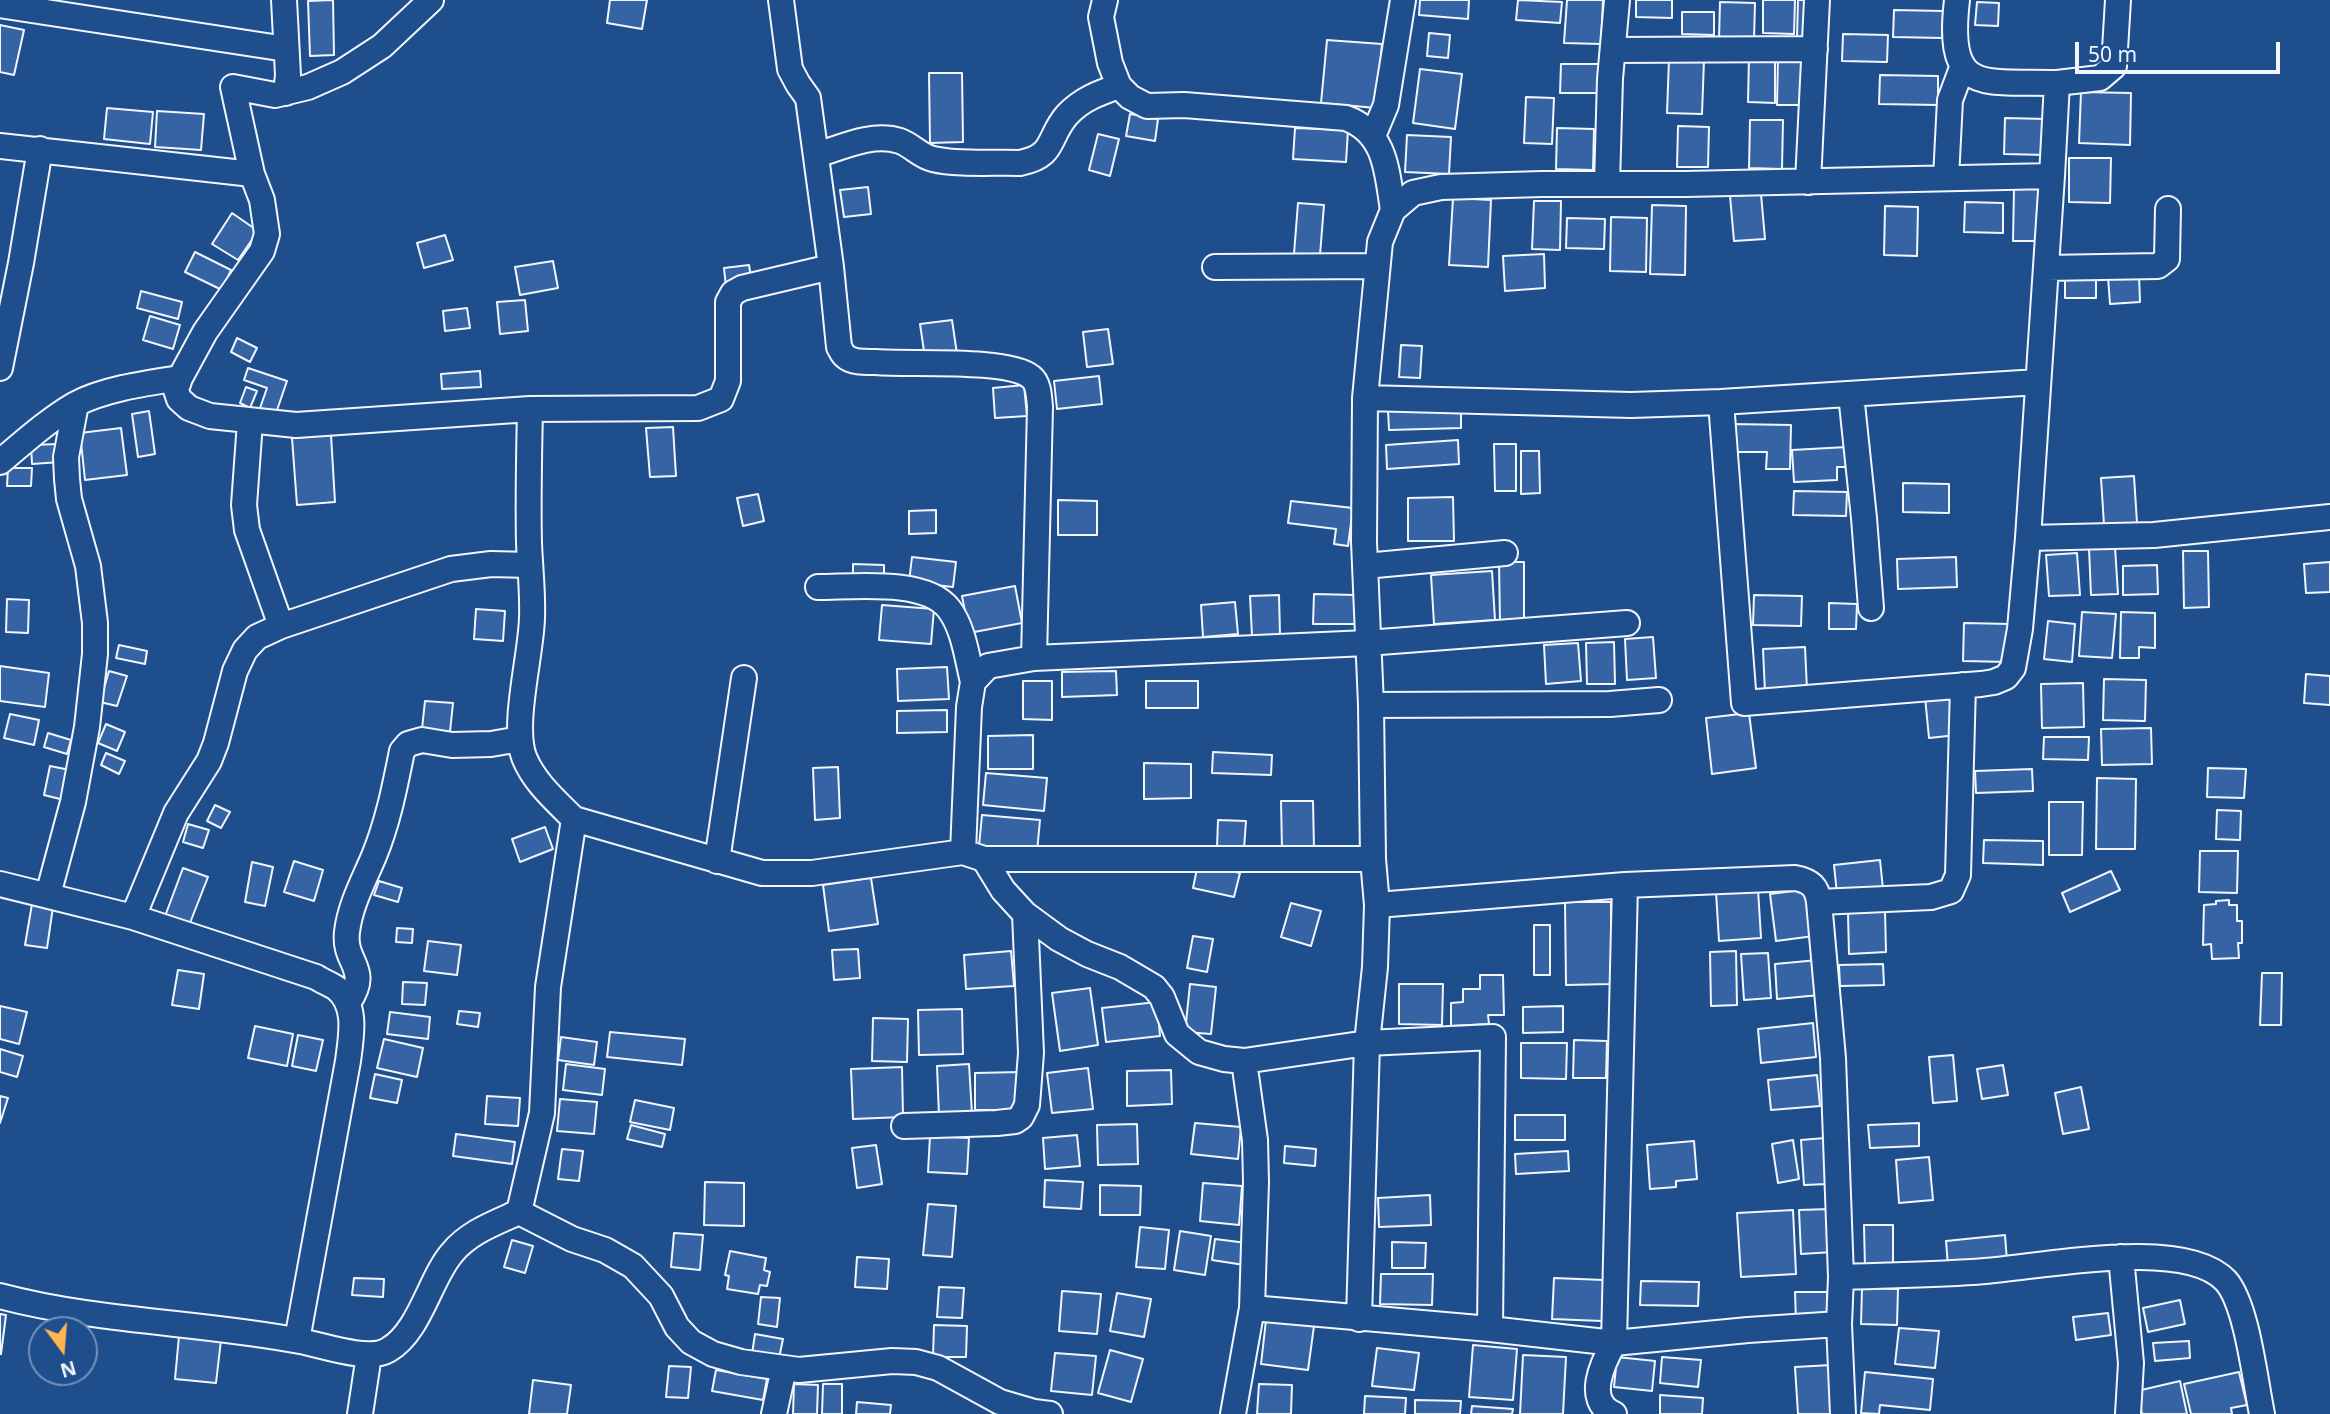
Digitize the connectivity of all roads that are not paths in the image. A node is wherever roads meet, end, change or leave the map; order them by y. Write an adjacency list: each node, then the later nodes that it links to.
1 (284, 0): 11 (street)
2 (431, 0): 17 (street)
3 (781, 0): 21 (street)
4 (1105, 0): 16 (street)
5 (1404, 0): 18 (street)
6 (1618, 0): 13 (street)
7 (1817, 0): 12 (street)
8 (1957, 0): 14 (street)
9 (2118, 0): 15 (street)
10 (0, 5): 11 (street)
11 (286, 49): 17 (street)
12 (1815, 49): 13 (street); 25 (street)
13 (1613, 50): 26 (street)
14 (1962, 68): 15 (street); 24 (street)
15 (2057, 83): 23 (street)
16 (1119, 86): 18 (street); 21 (street)
17 (286, 93): 22 (street)
18 (1373, 136): 28 (street)
19 (0, 146): 20 (street)
20 (40, 149): 22 (street); 33 (street)
21 (817, 155): 29 (street)
22 (252, 174): 34 (street)
23 (2052, 176): 24 (street); 32 (street)
24 (1946, 178): 25 (street)
25 (1808, 182): 26 (street)
26 (1607, 184): 28 (street)
27 (2168, 209): 32 (street)
28 (1394, 210): 31 (street)
29 (831, 267): 40 (street); 53 (street)
30 (1215, 267): 31 (street)
31 (1377, 267): 37 (street)
32 (2046, 268): 35 (street)
33 (0, 368)
34 (180, 378): 39 (street); 41 (street)
35 (2038, 382): 36 (street); 44 (street)
36 (1851, 394): 38 (street); 49 (street)
37 (1365, 398): 38 (street); 47 (street)
38 (1721, 402): 56 (street)
39 (76, 404): 42 (street); 66 (street)
40 (530, 409): 41 (street); 46 (street)
41 (250, 422): 51 (street)
42 (0, 462)
43 (2330, 517): 44 (street)
44 (2028, 538): 56 (street)
45 (1505, 553): 47 (street)
46 (530, 565): 51 (street); 59 (street)
47 (1365, 566): 52 (street)
48 (818, 587): 55 (street)
49 (1871, 608)
50 (1627, 623): 52 (street)
51 (281, 626): 70 (street)
52 (1367, 643): 53 (street); 58 (street)
53 (1034, 658): 55 (street)
54 (744, 678): 63 (street)
55 (973, 682): 61 (street)
56 (1963, 685): 67 (street)
57 (1659, 700): 58 (street)
58 (1371, 705): 62 (street)
59 (520, 738): 60 (street); 71 (street)
60 (574, 819): 63 (street); 75 (street)
61 (973, 855): 62 (street); 63 (street); 69 (street)
62 (1373, 859): 68 (street)
63 (717, 861)
64 (0, 884): 66 (street)
65 (1625, 885): 67 (street); 68 (street); 84 (street)
66 (48, 895): 70 (street)
67 (1819, 902): 77 (street)
68 (1377, 905): 72 (street)
69 (1025, 914): 73 (street); 74 (street)
70 (133, 917): 71 (street)
71 (348, 1003): 83 (street)
72 (1367, 1043): 73 (street); 80 (street); 82 (street)
73 (1244, 1061): 79 (street)
74 (904, 1126)
75 (519, 1212): 85 (street); 86 (street)
76 (2121, 1257): 77 (street); 93 (street); 94 (street)
77 (1841, 1277): 81 (street)
78 (0, 1296): 83 (street)
79 (1252, 1308): 80 (street); 90 (street)
80 (1359, 1318): 82 (street)
81 (1839, 1324): 84 (street); 92 (street)
82 (1490, 1329): 84 (street)
83 (297, 1340): 85 (street)
84 (1614, 1343): 91 (street)
85 (369, 1355): 87 (street)
86 (784, 1368): 88 (street); 89 (street)
87 (360, 1414)
88 (775, 1414)
89 (1049, 1414)
90 (1233, 1414)
91 (1614, 1414)
92 (1843, 1414)
93 (2128, 1414)
94 (2262, 1414)

